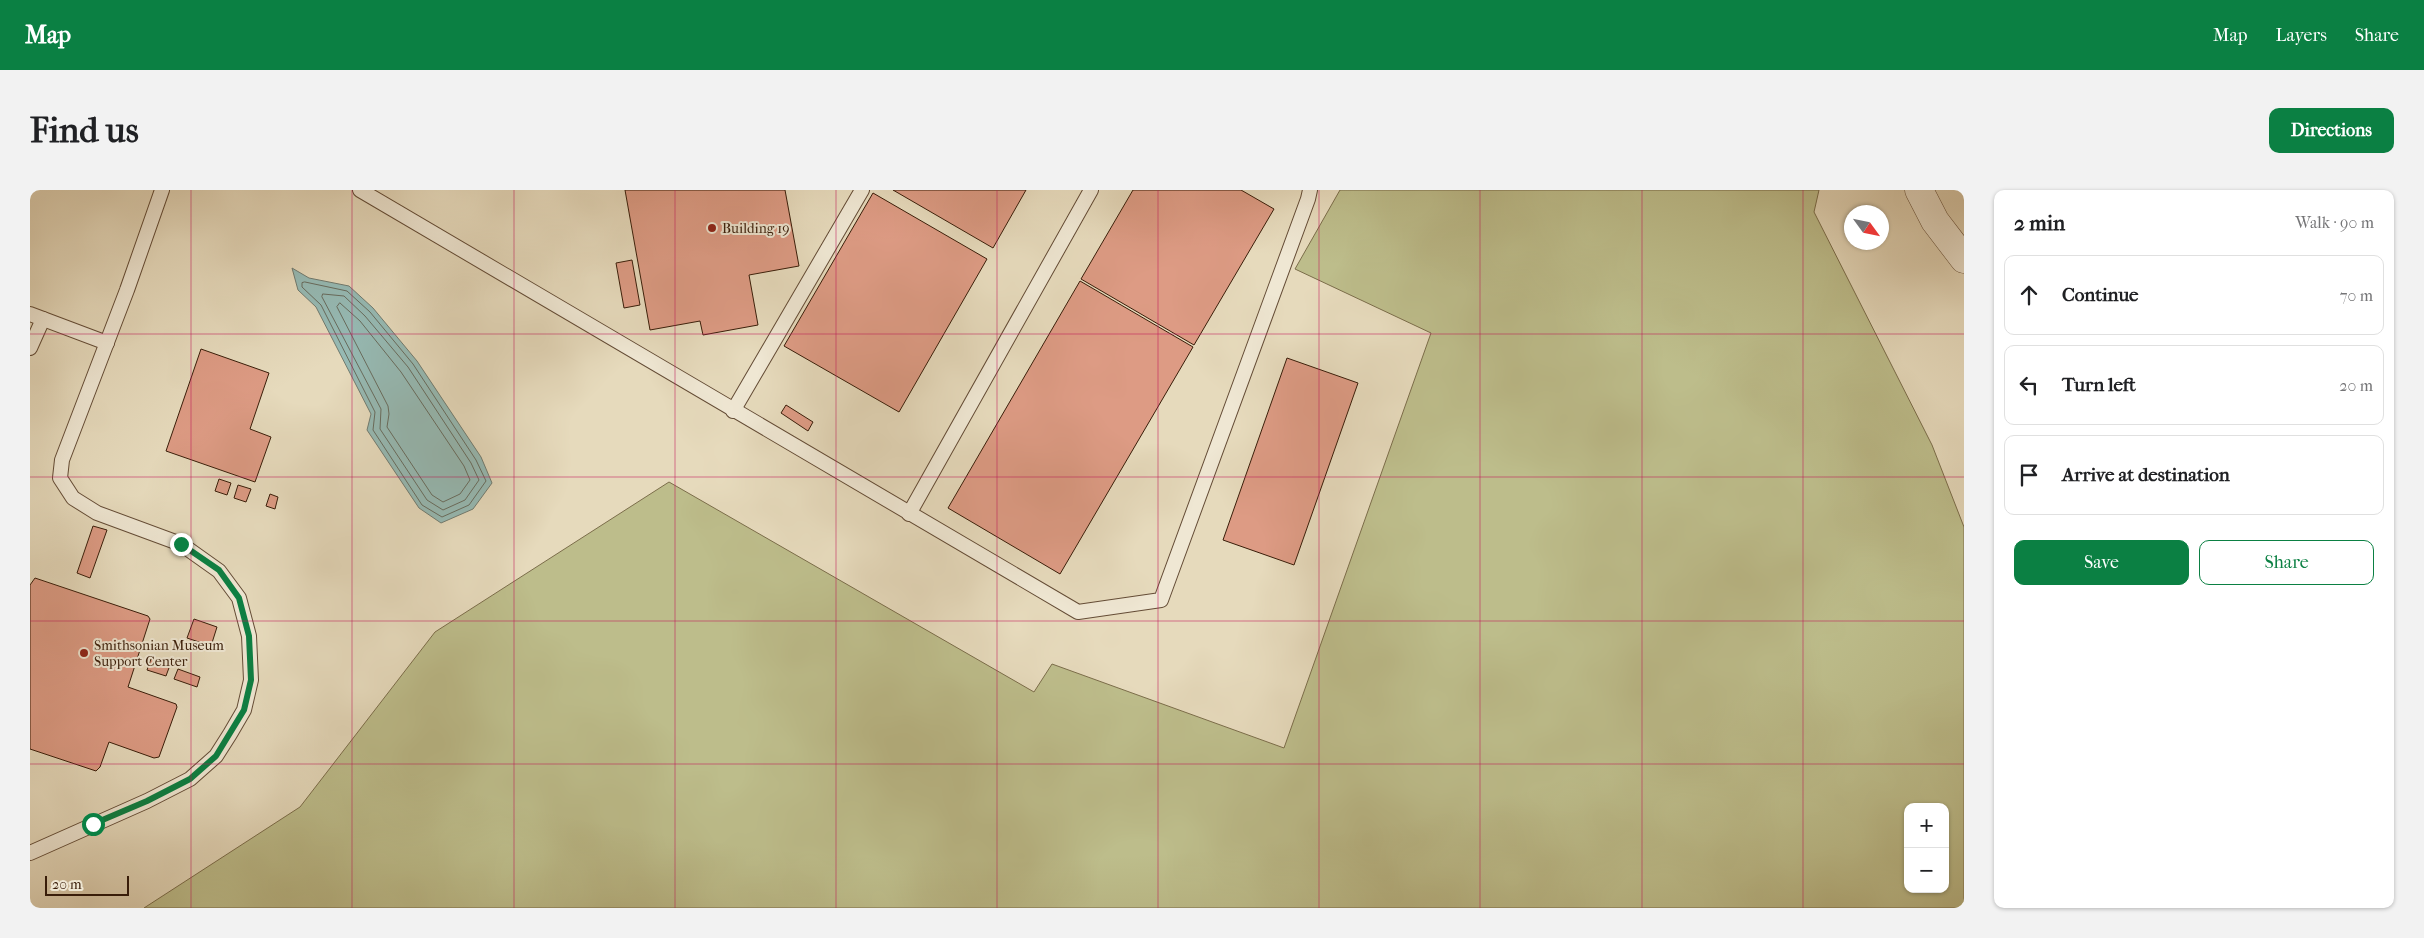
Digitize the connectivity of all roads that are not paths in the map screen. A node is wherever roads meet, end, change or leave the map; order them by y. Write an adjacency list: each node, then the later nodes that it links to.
1 (162, 190): 9 (lane)
2 (360, 190): 11 (lane)
3 (862, 190): 11 (lane)
4 (1091, 190): 12 (lane)
5 (1310, 190): 12 (lane)
6 (1919, 190): 7 (street)
7 (1964, 259)
8 (37, 316): 9 (lane); 10 (lane)
9 (107, 343): 13 (lane)
10 (30, 348)
11 (733, 410): 12 (lane)
12 (909, 514)
13 (30, 853)

